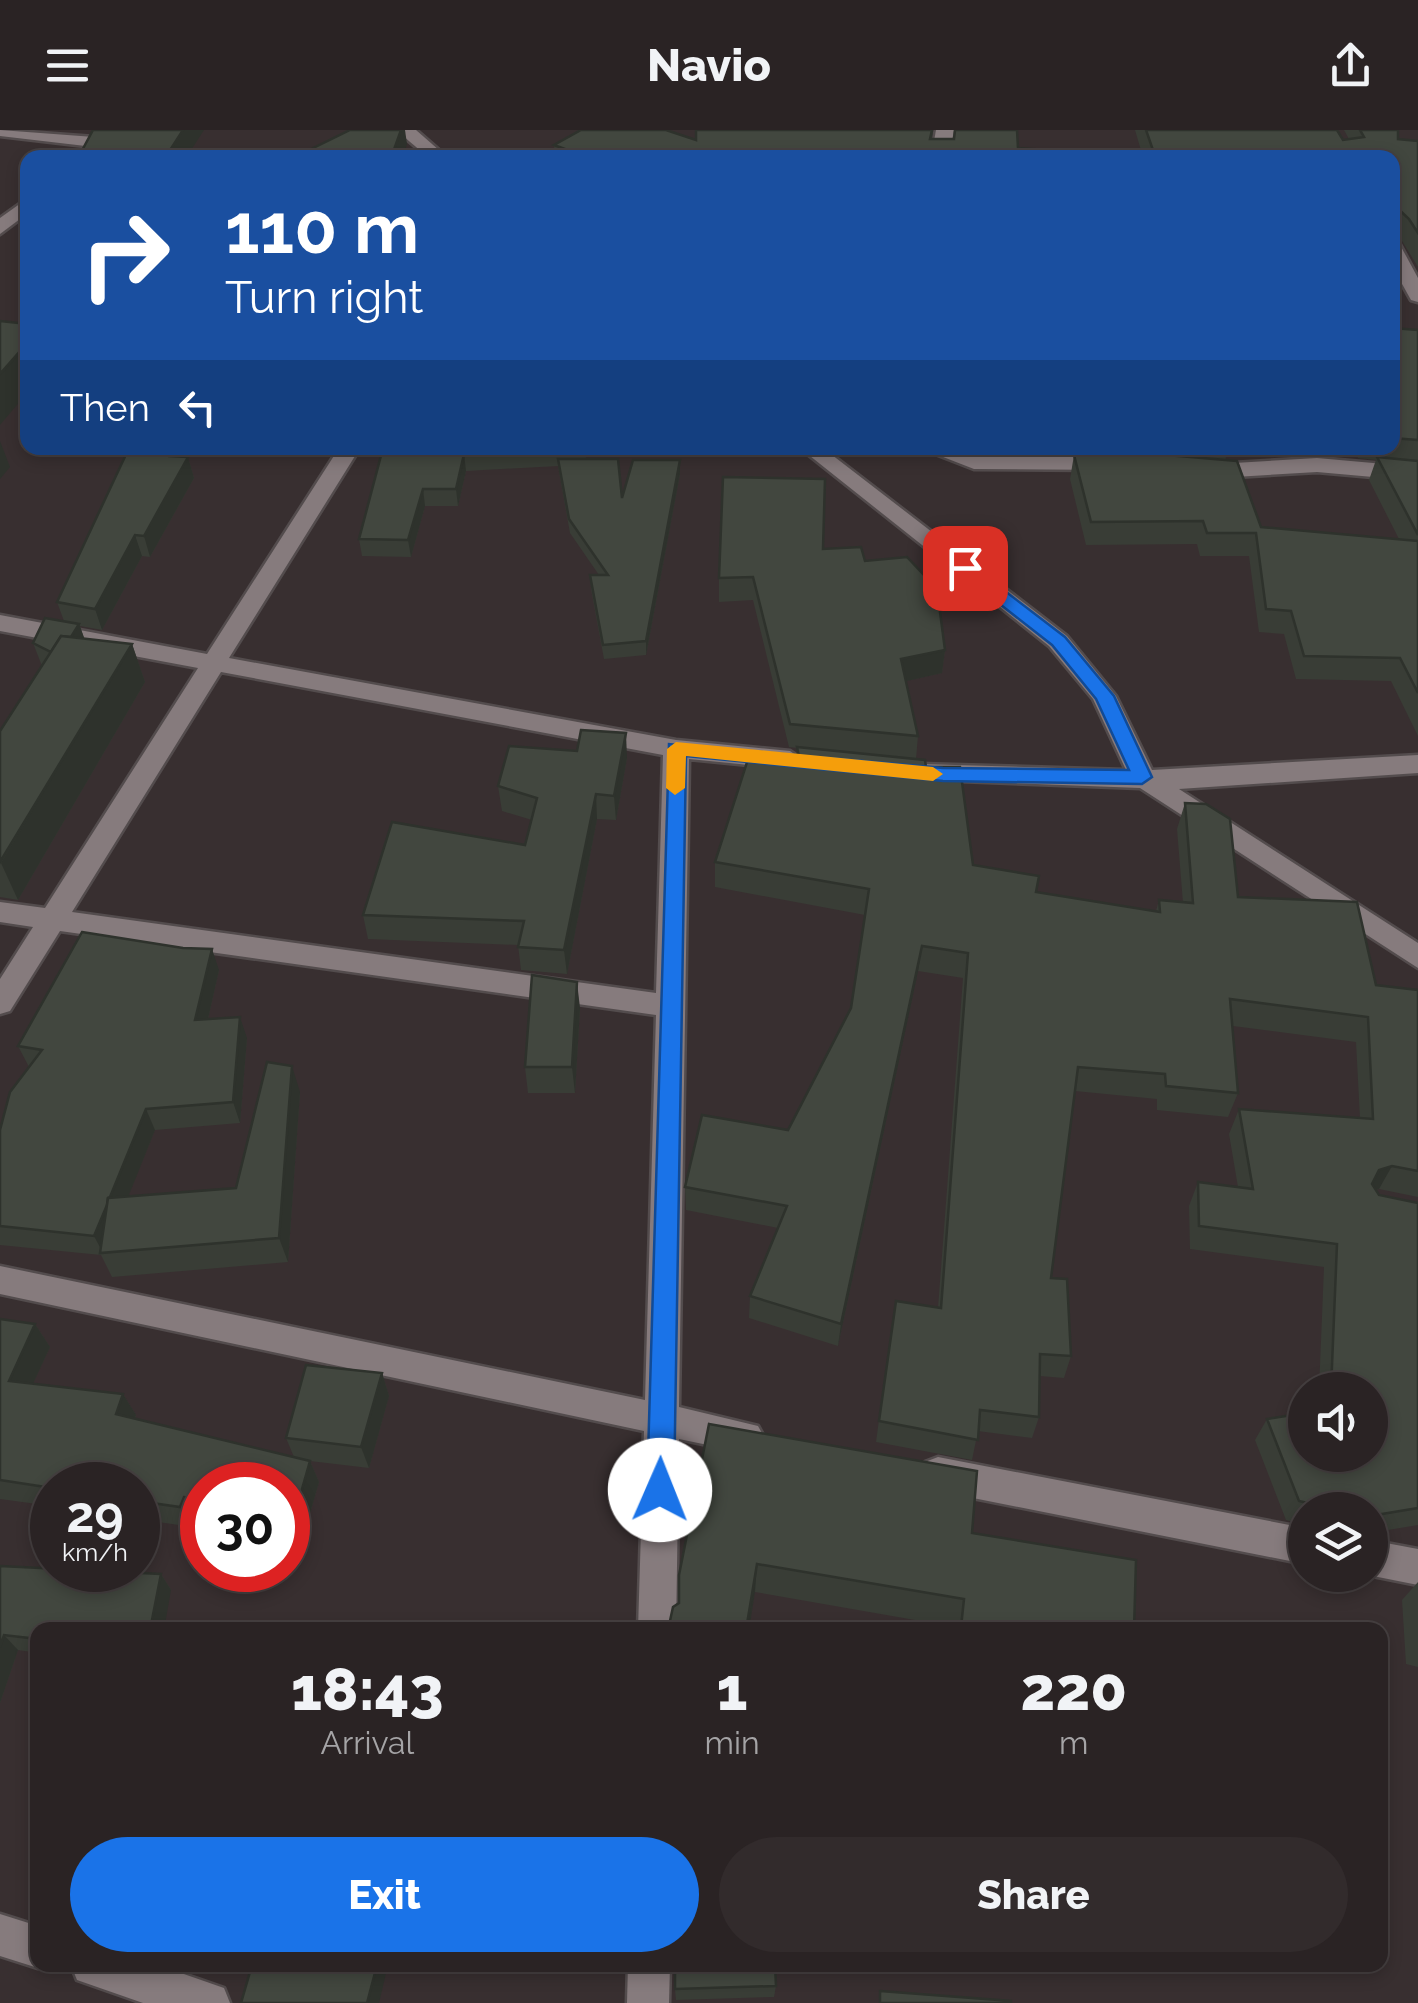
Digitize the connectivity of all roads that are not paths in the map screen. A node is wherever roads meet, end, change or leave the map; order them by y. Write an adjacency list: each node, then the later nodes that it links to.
1 (109, 130): 4 (street)
2 (406, 130): 6 (street)
3 (0, 132): 4 (street)
4 (94, 142): 5 (street)
5 (86, 150)
6 (430, 150)
7 (1400, 249): 8 (street)
8 (1418, 296)
9 (345, 455): 16 (street)
10 (819, 455): 21 (street)
11 (952, 455): 12 (street)
12 (1136, 465)
13 (1185, 472): 14 (street)
14 (1418, 474)
15 (0, 623): 16 (street)
16 (214, 662): 17 (street); 23 (street)
17 (676, 749): 18 (street); 26 (street)
18 (810, 762)
19 (1418, 764): 21 (street)
20 (886, 769): 21 (street)
21 (1142, 777): 24 (street)
22 (0, 912): 23 (street)
23 (52, 921): 25 (street); 26 (street)
24 (1418, 957)
25 (0, 1003)
26 (671, 1006): 28 (street)
27 (0, 1280): 28 (street)
28 (662, 1421): 29 (street); 34 (street)
29 (779, 1444)
30 (896, 1466): 31 (street)
31 (1288, 1543)
32 (1388, 1562): 33 (street)
33 (1418, 1568)
34 (657, 1622)
35 (0, 1935): 36 (street)
36 (30, 1944)
37 (114, 1972): 39 (street)
38 (649, 1972): 40 (street)
39 (209, 2003)
40 (648, 2003)

